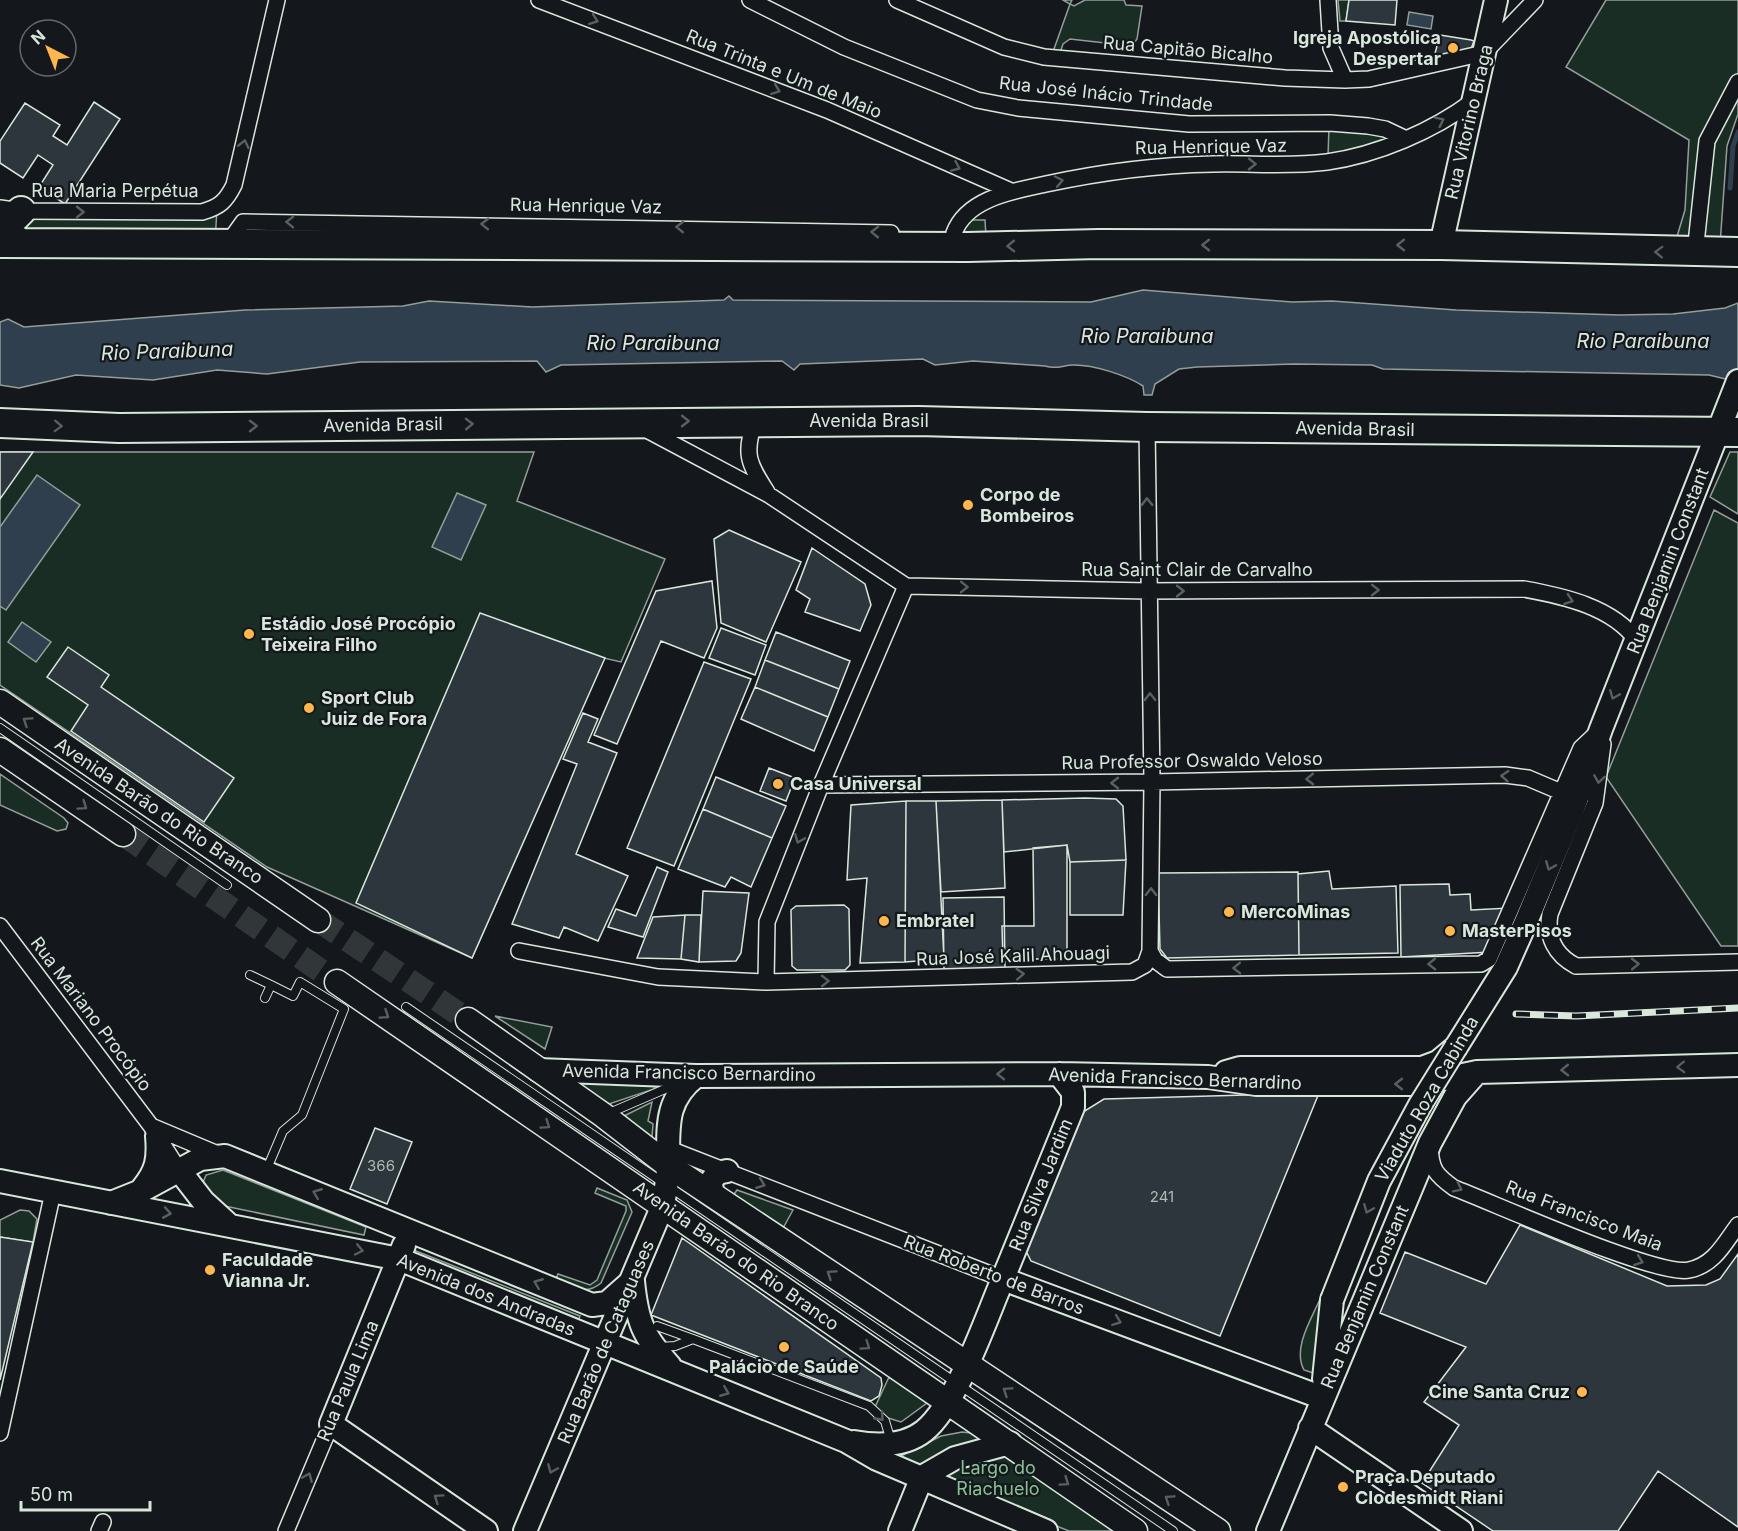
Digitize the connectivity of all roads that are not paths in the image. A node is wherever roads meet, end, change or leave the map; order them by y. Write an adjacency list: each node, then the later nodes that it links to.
1 (278, 0): 14 (street, Rua Maria Perpétua, one-way to 1)
2 (539, 0): 13 (street, Rua Trinta e Um de Maio, one-way to 13)
3 (750, 0): 12 (street, Rua José Inácio Trindade)
4 (897, 0): 9 (street, Rua Capitão Bicalho)
5 (1328, 0): 9 (street)
6 (1496, 0): 8 (main road, Rua Vitorino Braga)
7 (1535, 0): 8 (street)
8 (1484, 53): 9 (street, Rua Capitão Bicalho); 11 (main road, Rua Vitorino Braga)
9 (1345, 80)
10 (1738, 81): 17 (street)
11 (1473, 101): 12 (street, Rua Henrique Vaz, one-way to 11); 16 (main road, Rua Vitorino Braga)
12 (1404, 138): 13 (street, Rua Henrique Vaz, one-way to 12)
13 (1011, 191): 15 (street, Rua Henrique Vaz)
14 (9, 224): 15 (highway, one-way to 14)
15 (961, 240): 16 (highway, one-way to 15)
16 (1441, 245): 17 (highway, one-way to 16)
17 (1695, 252): 18 (highway)
18 (1738, 252)
19 (1734, 391): 24 (main road, Rua Benjamin Constant)
20 (755, 421): 21 (highway, Avenida Brasil, one-way to 20); 23 (highway, Avenida Brasil); 25 (street)
21 (632, 422): 22 (highway, Avenida Brasil, one-way to 21); 25 (street)
22 (0, 423)
23 (1147, 427): 24 (highway, Avenida Brasil); 27 (street, one-way to 23)
24 (1728, 431): 28 (main road, Rua Benjamin Constant)
25 (769, 495): 26 (street)
26 (906, 586): 27 (street, Rua Saint Clair de Carvalho, one-way to 27); 34 (street)
27 (1148, 591): 28 (street, Rua Saint Clair de Carvalho, one-way to 28); 33 (street, one-way to 27)
28 (1637, 641): 30 (main road, Rua Benjamin Constant, one-way to 30)
29 (0, 702): 39 (main road, Avenida Barão do Rio Branco, one-way to 29)
30 (1602, 725): 35 (street, Rua Benjamin Constant); 36 (main road, Rua Benjamin Constant); 43 (street, Rua Benjamin Constant, one-way to 43)
31 (0, 728): 38 (lane, Avenida Barão do Rio Branco)
32 (0, 750): 37 (main road, Avenida Barão do Rio Branco, one-way to 37)
33 (1152, 782): 34 (street, Rua Professor Oswaldo Veloso, one-way to 34); 35 (street, Rua Professor Oswaldo Veloso, one-way to 33); 42 (street, one-way to 33)
34 (821, 785): 46 (street, one-way to 46)
35 (1561, 792): 42 (street, Rua Benjamin Constant, one-way to 42)
36 (1572, 812): 51 (main road, Viaduto Roza Cabinda, one-way to 51)
37 (123, 834)
38 (227, 885)
39 (318, 920)
40 (0, 926): 60 (street, Rua Mariano Procópio)
41 (519, 951): 46 (street, Rua José Kalil Ahouagi)
42 (1150, 951): 46 (street, Rua José Kalil Ahouagi, one-way to 42)
43 (1738, 962)
44 (250, 975): 47 (lane)
45 (337, 982): 66 (main road, Avenida Barão do Rio Branco, one-way to 66)
46 (766, 982)
47 (271, 985): 48 (lane); 65 (lane)
48 (265, 998)
49 (406, 1007): 58 (lane, Avenida Barão do Rio Branco)
50 (468, 1020): 53 (main road, Avenida Barão do Rio Branco)
51 (1456, 1047): 57 (main road); 83 (main road, Viaduto Roza Cabinda, one-way to 83, bridge)
52 (1738, 1065): 54 (main road, Avenida Francisco Bernardino, one-way to 54)
53 (538, 1070): 56 (main road, Avenida Francisco Bernardino); 59 (main road, Avenida Barão do Rio Branco)
54 (1477, 1072): 57 (main road, Avenida Francisco Bernardino, one-way to 57); 61 (main road, Rua Benjamin Constant)
55 (1059, 1074): 56 (main road, Avenida Francisco Bernardino, one-way to 56); 57 (main road, Avenida Francisco Bernardino); 76 (main road, Rua Silva Jardim)
56 (696, 1076): 59 (lane); 66 (main road, Rua Barão de Cataguases)
57 (1209, 1077)
58 (567, 1115): 59 (lane); 66 (lane, Avenida Barão do Rio Branco)
59 (603, 1116): 66 (main road, Avenida Barão do Rio Branco)
60 (154, 1131): 62 (street); 63 (street, Rua Mariano Procópio); 68 (main road)
61 (1430, 1143): 73 (street, Rua Francisco Maia, one-way to 73); 83 (main road, Rua Benjamin Constant)
62 (225, 1156): 63 (main road); 65 (main road, Avenida dos Andradas)
63 (179, 1170): 68 (main road); 72 (main road)
64 (727, 1171): 66 (street, Rua Roberto de Barros); 70 (main road); 76 (street, Rua Roberto de Barros, one-way to 76)
65 (266, 1173): 74 (main road, Avenida dos Andradas, one-way to 65)
66 (666, 1175): 70 (main road, Avenida Barão do Rio Branco); 77 (main road, Rua Barão de Cataguases); 82 (main road, Avenida Barão do Rio Branco)
67 (0, 1181): 69 (main road, Avenida dos Andradas)
68 (141, 1191): 71 (main road)
69 (53, 1192): 71 (main road, Avenida dos Andradas); 86 (street)
70 (714, 1196): 82 (main road, Avenida Barão do Rio Branco, one-way to 70)
71 (110, 1203): 72 (main road, Avenida dos Andradas, one-way to 72)
72 (227, 1223): 75 (main road, Avenida dos Andradas, one-way to 75)
73 (1738, 1225)
74 (410, 1231): 75 (main road, Rua Paula Lima); 77 (main road, Avenida dos Andradas, one-way to 74)
75 (399, 1259): 80 (main road, Avenida dos Andradas); 84 (main road, Rua Paula Lima)
76 (1003, 1279): 82 (main road, Rua Silva Jardim); 83 (main road, Rua Roberto de Barros, one-way to 83)
77 (633, 1280): 78 (main road); 80 (main road, Rua Barão de Cataguases)
78 (654, 1336): 79 (lane); 79 (lane); 81 (main road)
79 (693, 1339): 89 (lane, one-way to 89)
80 (606, 1343): 81 (main road, Avenida dos Andradas); 93 (main road, Rua Barão de Cataguases, one-way to 93)
81 (675, 1371): 87 (main road, Avenida dos Andradas, one-way to 87)
82 (957, 1383): 88 (main road, Avenida Barão do Rio Branco); 89 (main road, Avenida dos Andradas); 97 (lane, Avenida Barão do Rio Branco); 98 (main road, Avenida Barão do Rio Branco, one-way to 82)
83 (1323, 1398): 85 (main road, Rua Benjamin Constant)
84 (331, 1424): 91 (street, Rua Paula Lima, one-way to 84); 92 (main road, one-way to 84)
85 (1311, 1428): 99 (main road, Rua Benjamin Constant); 100 (main road)
86 (0, 1433)
87 (846, 1441): 89 (main road, Avenida dos Andradas); 90 (main road, Avenida dos Andradas)
88 (1010, 1443): 90 (main road); 96 (main road, Avenida Barão do Rio Branco, one-way to 96)
89 (892, 1444)
90 (922, 1477): 94 (main road); 95 (main road, Avenida dos Andradas)
91 (286, 1531)
92 (486, 1531)
93 (525, 1531)
94 (900, 1531)
95 (1046, 1531)
96 (1135, 1531)
97 (1173, 1531)
98 (1218, 1531)
99 (1268, 1531)
100 (1461, 1531)

